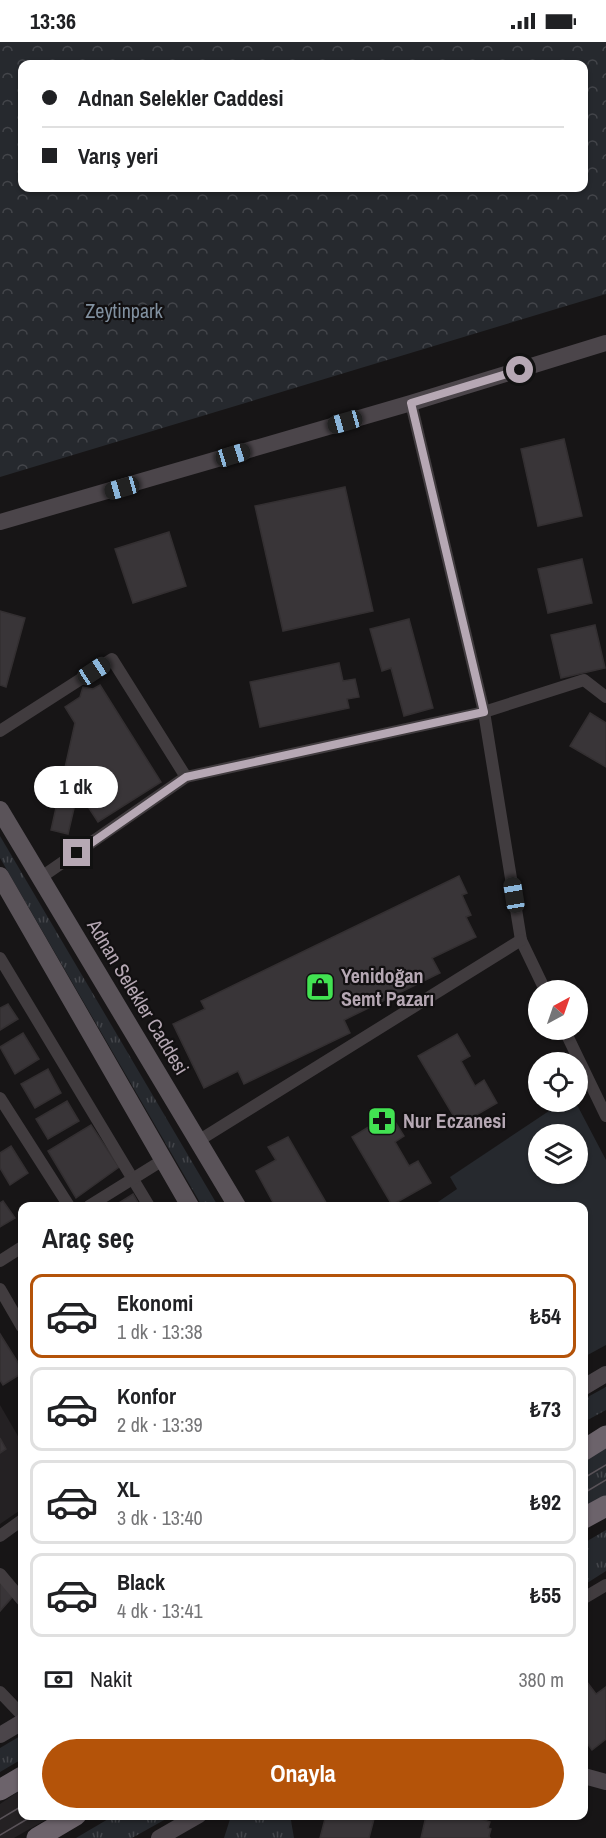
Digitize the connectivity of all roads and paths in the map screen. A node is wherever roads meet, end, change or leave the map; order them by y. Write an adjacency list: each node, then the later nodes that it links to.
1 (606, 343): 2 (main road)
2 (411, 403): 3 (main road); 5 (street)
3 (4, 523)
4 (606, 697): 5 (street)
5 (484, 712): 7 (street); 11 (street)
6 (0, 731): 7 (street)
7 (186, 777): 10 (street)
8 (0, 810): 10 (main road, Adnan Selekler Caddesi)
9 (0, 876): 18 (main road)
10 (40, 878): 17 (main road, Adnan Selekler Caddesi)
11 (521, 940): 13 (street); 17 (street)
12 (0, 958): 19 (street)
13 (540, 980)
14 (569, 1040): 16 (street)
15 (0, 1098): 20 (street)
16 (606, 1116)
17 (198, 1141): 24 (main road, Adnan Selekler Caddesi)
18 (163, 1160): 19 (street); 23 (main road)
19 (132, 1179): 21 (street); 22 (street)
20 (66, 1202)
21 (95, 1202)
22 (146, 1202)
23 (188, 1202)
24 (235, 1202)
25 (18, 1250): 26 (street)
26 (0, 1262)
27 (0, 1289): 28 (street)
28 (18, 1320)
29 (606, 1374): 30 (main road)
30 (588, 1385)
31 (606, 1436): 32 (highway)
32 (588, 1447)
33 (606, 1506): 34 (highway)
34 (588, 1516)
35 (18, 1523): 36 (street)
36 (0, 1536)
37 (0, 1574): 39 (street)
38 (606, 1585): 40 (street)
39 (18, 1595)
40 (588, 1596)
41 (0, 1692): 42 (street)
42 (18, 1711)
43 (18, 1724): 44 (main road)
44 (0, 1735)
45 (18, 1779): 46 (highway)
46 (0, 1790)
47 (68, 1820): 49 (highway)
48 (190, 1820): 50 (main road)
49 (37, 1838)
50 (159, 1838)

